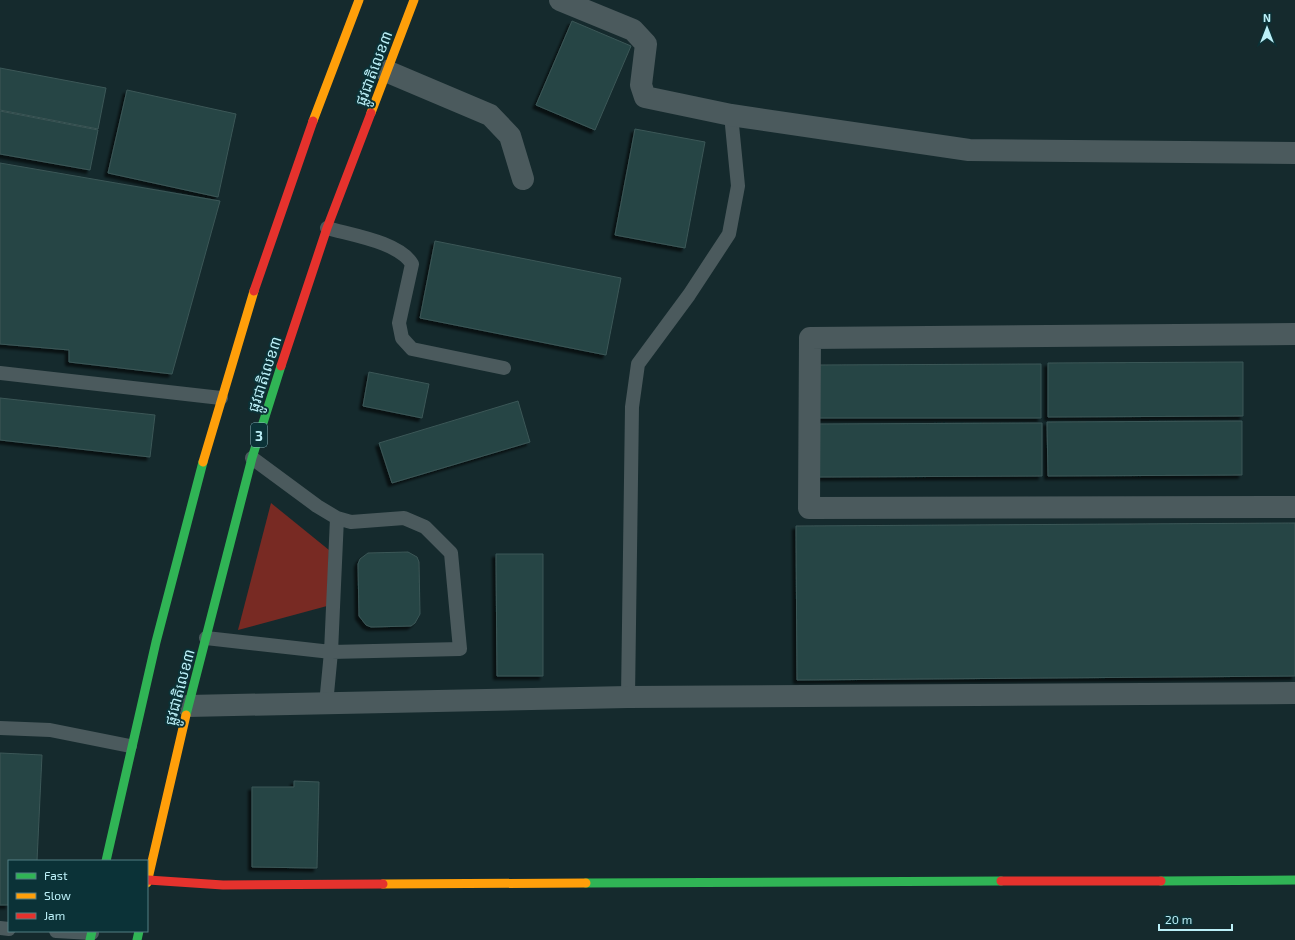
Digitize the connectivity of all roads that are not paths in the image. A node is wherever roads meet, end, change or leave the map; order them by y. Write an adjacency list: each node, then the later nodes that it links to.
1 (358, 0): 12 (main road)
2 (414, 0): 4 (main road, ផ្លូវជាតិលេខ៣ / 3)
3 (560, 0): 5 (street)
4 (386, 71): 7 (street); 8 (main road, ផ្លូវជាតិលេខ៣ / 3)
5 (731, 115): 6 (street); 19 (lane)
6 (1295, 153)
7 (523, 178)
8 (327, 228): 10 (lane); 13 (main road, ផ្លូវជាតិលេខ៣ / 3)
9 (1295, 334): 14 (street)
10 (504, 368)
11 (0, 374): 12 (lane)
12 (221, 398): 23 (main road)
13 (252, 458): 15 (lane); 16 (main road, ផ្លូវជាតិលេខ៣ / 3)
14 (1295, 507)
15 (337, 518): 17 (lane); 17 (lane)
16 (206, 638): 17 (lane); 21 (main road, ផ្លូវជាតិលេខ៣ / 3)
17 (331, 652): 20 (lane)
18 (1295, 693): 19 (street)
19 (628, 697): 20 (street)
20 (326, 704): 21 (street)
21 (188, 706): 25 (main road, ផ្លូវជាតិលេខ៣ / 3)
22 (0, 728): 23 (lane)
23 (130, 746): 24 (main road)
24 (106, 860)
25 (148, 878)
26 (1295, 880): 27 (main road)
27 (148, 882)
28 (65, 932): 29 (lane)
29 (91, 935)

